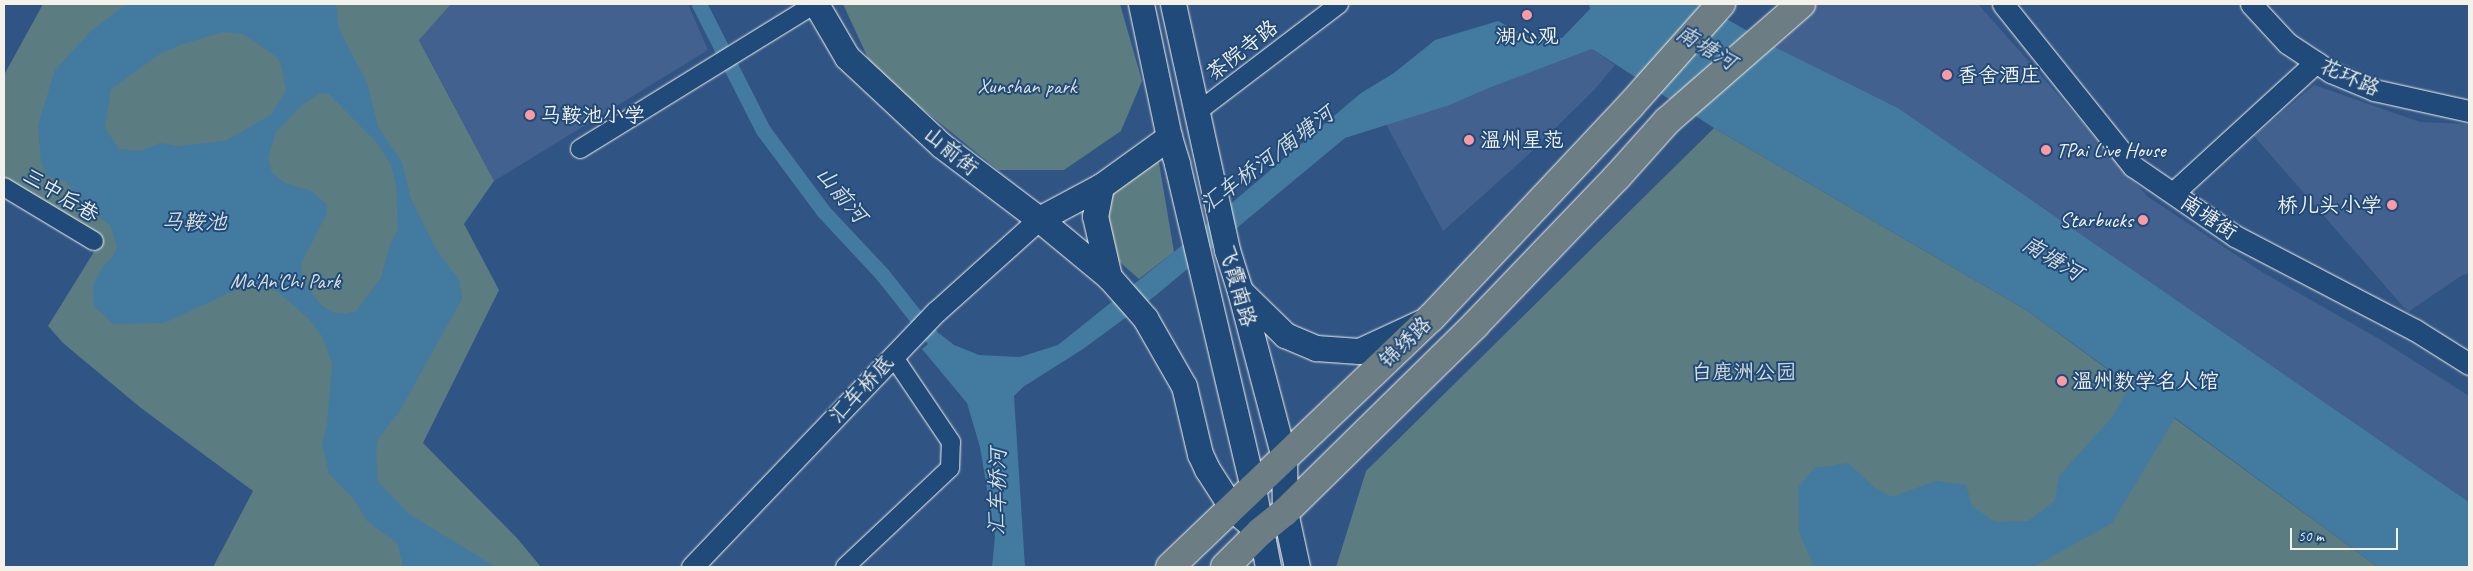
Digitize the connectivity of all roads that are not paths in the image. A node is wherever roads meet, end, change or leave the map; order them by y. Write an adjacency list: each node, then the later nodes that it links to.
1 (816, 4): 13 (street); 17 (main road, 山前街)
2 (1141, 4): 12 (main road, 飞霞南路)
3 (1173, 4): 11 (main road, 飞霞南路)
4 (1339, 4): 11 (street, 茶院寺路)
5 (1721, 4): 21 (main road, 锦绣路)
6 (2003, 4): 16 (street, 南塘街)
7 (2251, 4): 9 (street, 花环路)
8 (1797, 6): 27 (main road, 锦绣路)
9 (2316, 62): 10 (street, 花环路); 16 (street)
10 (2469, 110)
11 (1196, 113): 20 (main road, 飞霞南路)
12 (1169, 137): 14 (main road); 25 (main road, 飞霞南路)
13 (580, 149)
14 (1101, 186): 17 (main road); 19 (main road, 山前街)
15 (4, 187): 18 (street, 三中后巷)
16 (2173, 193): 23 (street, 南塘街)
17 (1039, 219): 19 (main road, 山前街); 22 (street, 汇车桥底)
18 (94, 241)
19 (1111, 279): 26 (main road, 山前街)
20 (1240, 291): 21 (main road); 24 (main road, 飞霞南路)
21 (1431, 318): 24 (main road, 锦绣路)
22 (898, 351): 29 (street, 汇车桥底); 30 (street)
23 (2469, 364)
24 (1284, 456): 25 (main road, 锦绣路); 27 (main road, 飞霞南路)
25 (1253, 488): 26 (main road, 锦绣路); 28 (main road, 飞霞南路)
26 (1232, 508): 28 (main road, 山前街); 31 (main road, 锦绣路)
27 (1285, 512): 28 (main road, 锦绣路); 34 (main road, 飞霞南路)
28 (1260, 532): 32 (main road, 锦绣路); 33 (main road, 飞霞南路)
29 (692, 567)
30 (845, 567)
31 (1170, 567)
32 (1225, 567)
33 (1268, 567)
34 (1297, 567)

